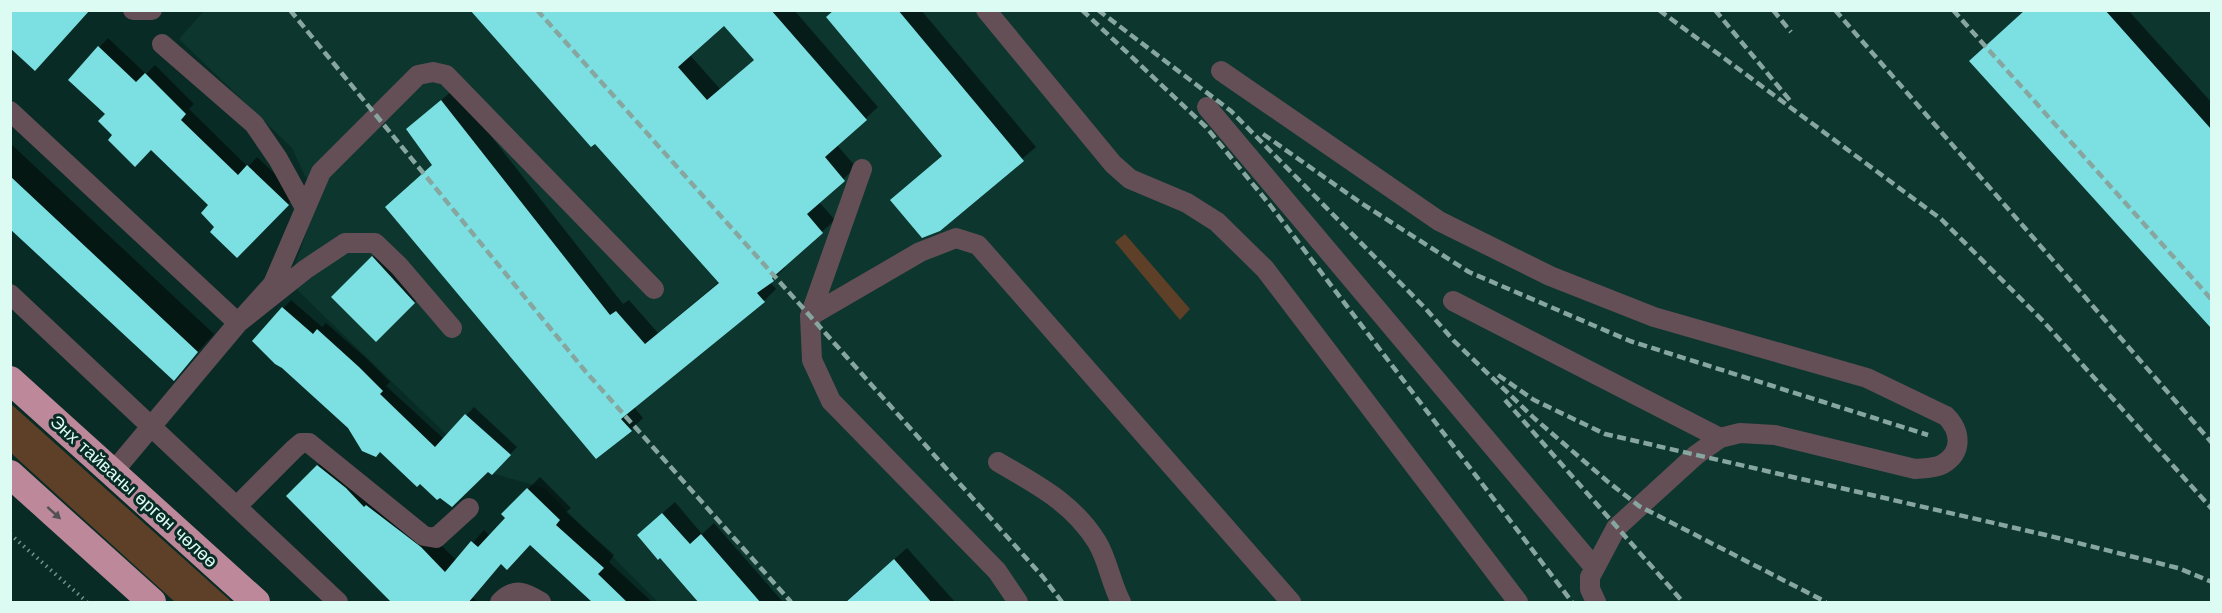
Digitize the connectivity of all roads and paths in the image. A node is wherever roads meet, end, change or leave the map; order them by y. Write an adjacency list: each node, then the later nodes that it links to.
1 (133, 10): 2 (street)
2 (152, 10)
3 (986, 10): 35 (street)
4 (162, 44): 9 (street)
5 (1221, 71): 18 (street)
6 (1207, 107): 25 (street)
7 (10, 111): 14 (street)
8 (862, 169): 13 (street)
9 (305, 208): 10 (street); 14 (street)
10 (654, 289)
11 (10, 294): 17 (street)
12 (1453, 301): 18 (street)
13 (810, 316): 32 (street); 34 (street)
14 (238, 323): 15 (street); 17 (street)
15 (452, 328)
16 (10, 380): 20 (highway, Энх тайваны өргөн чөлөө)
17 (152, 425): 20 (street); 22 (street)
18 (1719, 438): 25 (street)
19 (998, 462): 33 (street)
20 (113, 472): 28 (highway, Энх тайваны өргөн чөлөө)
21 (10, 474): 27 (highway, one-way to 27)
22 (237, 506): 23 (street); 29 (street)
23 (469, 508)
24 (10, 534): 26 (path)
25 (1594, 567): 36 (street)
26 (87, 603)
27 (152, 603)
28 (256, 603)
29 (338, 603)
30 (500, 603): 31 (street)
31 (541, 603)
32 (1018, 603)
33 (1121, 603)
34 (1291, 603)
35 (1518, 603)
36 (1596, 603)

